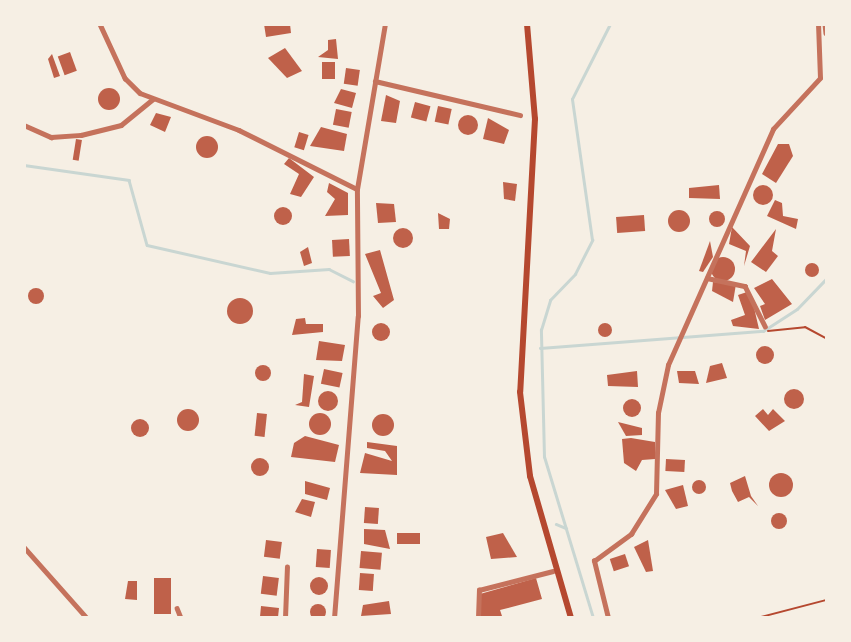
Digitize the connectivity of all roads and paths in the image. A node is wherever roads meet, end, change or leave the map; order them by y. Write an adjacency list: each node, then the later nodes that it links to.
1 (100, 24): 8 (street)
2 (385, 24): 7 (street)
3 (527, 24): 17 (main road)
4 (818, 24): 12 (street)
5 (825, 24): 6 (street)
6 (827, 33)
7 (375, 81): 9 (street); 11 (street)
8 (153, 99): 10 (street); 11 (street)
9 (520, 115)
10 (24, 125)
11 (356, 189): 23 (street)
12 (707, 278): 13 (street); 26 (street)
13 (767, 329): 14 (path)
14 (827, 338)
15 (24, 547): 20 (street)
16 (287, 567): 22 (street)
17 (553, 571): 24 (street); 25 (main road)
18 (827, 600): 27 (path)
19 (177, 608): 21 (street)
20 (87, 618)
21 (181, 618)
22 (285, 618)
23 (334, 618)
24 (478, 618)
25 (570, 618)
26 (608, 618)
27 (757, 618)

